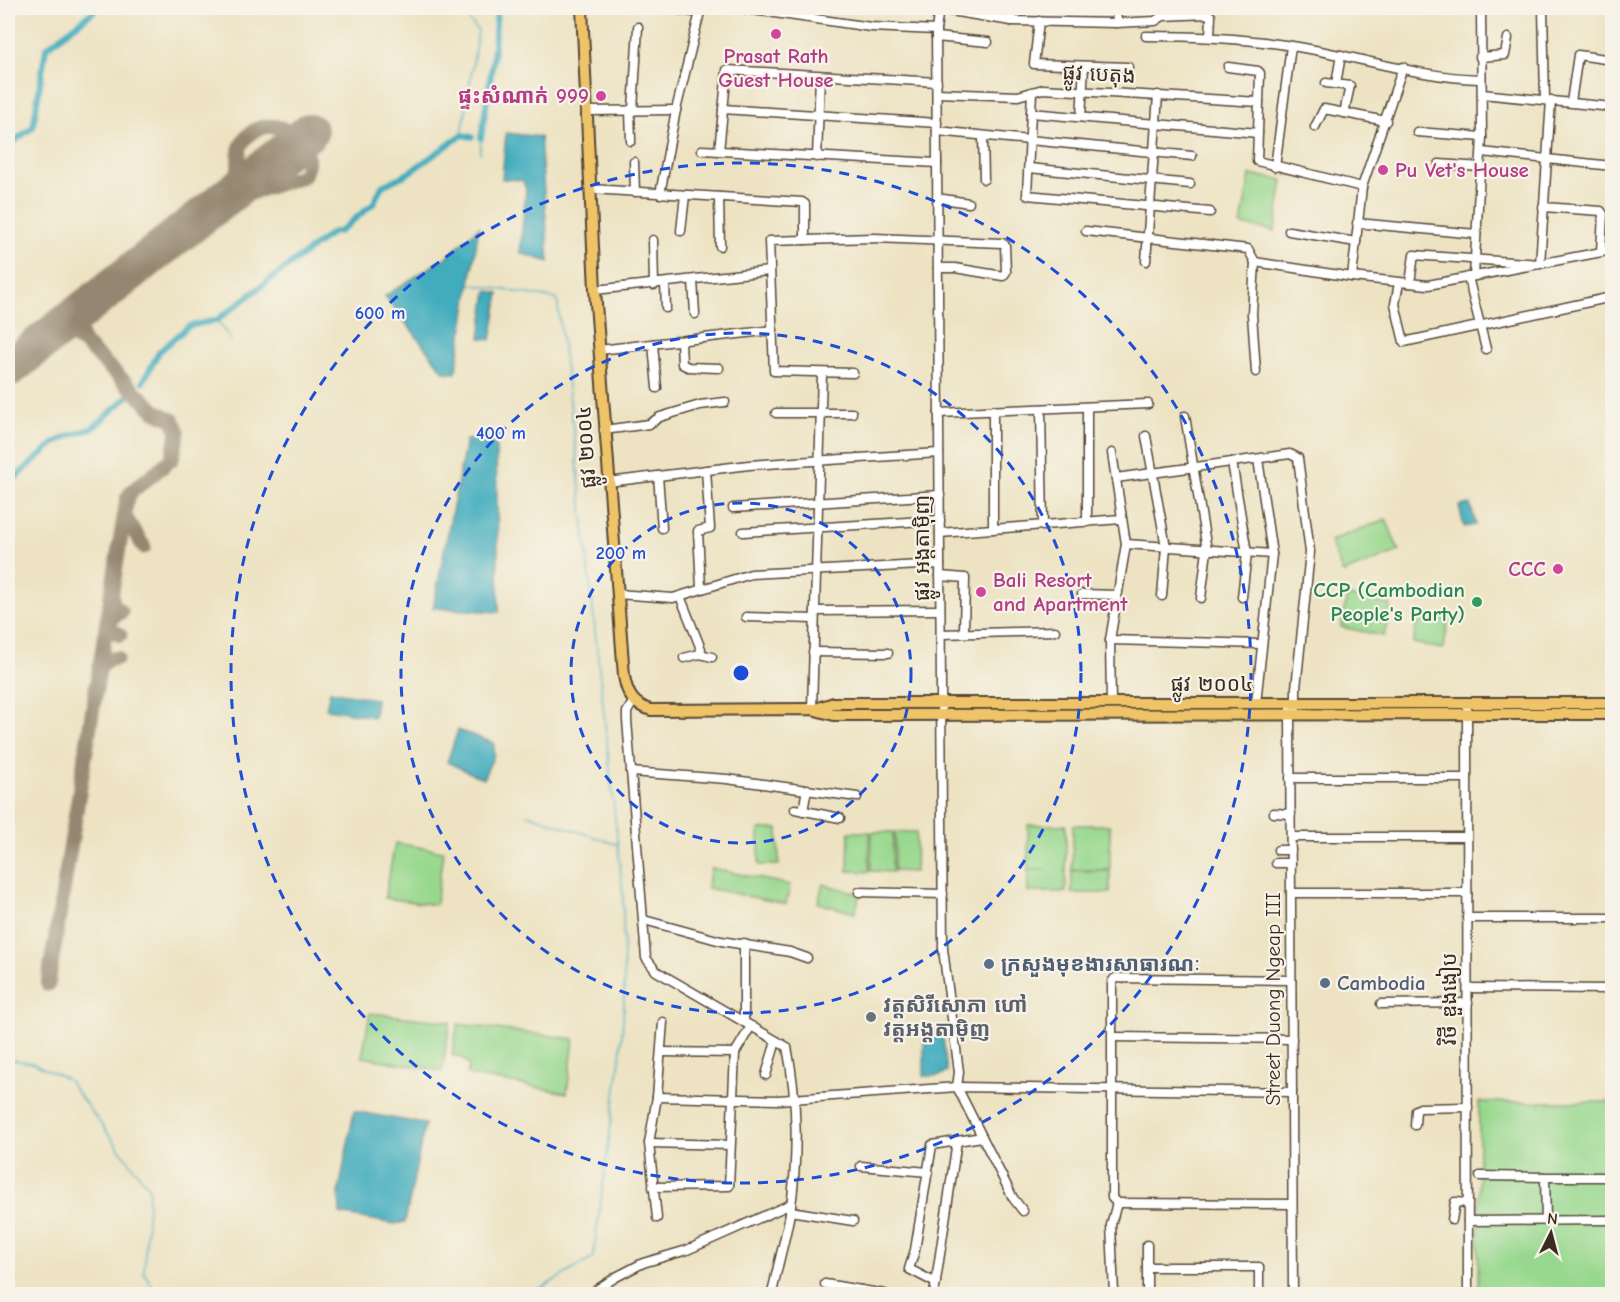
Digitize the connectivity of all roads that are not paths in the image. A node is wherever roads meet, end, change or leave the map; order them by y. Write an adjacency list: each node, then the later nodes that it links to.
1 (582, 8): 44 (main road, ផ្លូវ ២០០៤)
2 (668, 8): 9 (street)
3 (739, 8): 14 (street)
4 (939, 8): 10 (street); 14 (street, ផ្លូវ អង្តតាម៉ិញ)
5 (1013, 8): 10 (street)
6 (1116, 8): 12 (street)
7 (1481, 8): 21 (street)
8 (1543, 8): 37 (street)
9 (700, 10): 43 (street)
10 (1011, 21): 11 (street)
11 (1039, 21): 12 (street); 23 (street)
12 (1117, 22): 16 (street)
13 (638, 27): 42 (street)
14 (936, 33): 18 (street); 29 (street, ផ្លូវ អង្តតាម៉ិញ)
15 (1146, 36): 16 (street)
16 (1210, 36): 19 (street)
17 (1508, 38): 21 (street)
18 (988, 42)
19 (1291, 46): 20 (street); 70 (street)
20 (1341, 55): 26 (street); 31 (street)
21 (1480, 57): 28 (street)
22 (1612, 60): 39 (street)
23 (1084, 66): 24 (street); 32 (street)
24 (1128, 67)
25 (1228, 67): 38 (street)
26 (1403, 67): 28 (street); 49 (street)
27 (820, 76): 29 (street); 41 (street); 47 (street)
28 (1481, 79): 35 (street)
29 (937, 82): 34 (street, ផ្លូវ អង្តតាម៉ិញ)
30 (1326, 83): 31 (street)
31 (1336, 84): 46 (street)
32 (1083, 91): 33 (street, ផ្លូវ បេតុង); 36 (street, ផ្លូវ បេតុង); 48 (street)
33 (1032, 92): 34 (street, ផ្លូវ បេតុង); 45 (street)
34 (937, 93): 51 (street, ផ្លូវ អង្តតាម៉ិញ)
35 (1482, 94): 37 (street); 56 (street)
36 (1158, 95): 38 (street, ផ្លូវ បេតុង); 50 (street)
37 (1548, 100): 39 (street); 65 (street)
38 (1259, 102): 54 (street)
39 (1571, 102): 40 (street)
40 (1612, 107)
41 (723, 109): 47 (street); 60 (street)
42 (632, 110): 43 (street); 44 (street); 57 (street)
43 (676, 110): 79 (street)
44 (588, 111): 77 (main road, ផ្លូវ ២០០៤)
45 (1030, 113): 48 (street); 58 (street)
46 (1344, 113): 49 (street); 52 (street)
47 (819, 116): 51 (street); 64 (street)
48 (1081, 117): 50 (street)
49 (1386, 121): 76 (street)
50 (1156, 124): 54 (street); 61 (street)
51 (937, 127): 55 (street); 67 (street, ផ្លូវ អង្តតាម៉ិញ)
52 (1315, 127)
53 (1417, 132): 56 (street)
54 (1258, 133): 70 (street)
55 (983, 136): 58 (street); 73 (street)
56 (1482, 137): 62 (street)
57 (631, 141)
58 (1030, 141): 61 (street); 72 (street)
59 (702, 150): 60 (street)
60 (719, 151): 64 (street)
61 (1154, 152): 63 (street); 74 (street)
62 (1482, 152): 65 (street); 71 (street)
63 (1192, 156)
64 (817, 157): 67 (street)
65 (1545, 159): 69 (street); 84 (street)
66 (634, 162): 78 (street)
67 (937, 163): 82 (street, ផ្លូវ អង្តតាម៉ិញ)
68 (1439, 164): 71 (street)
69 (1612, 166)
70 (1275, 167): 76 (street)
71 (1481, 167): 91 (street)
72 (1029, 168): 74 (street); 85 (street)
73 (984, 179)
74 (1152, 180): 75 (street); 85 (street)
75 (1190, 184)
76 (1362, 187): 87 (street)
77 (591, 189): 78 (street); 113 (main road, ផ្លូវ ២០០៤)
78 (635, 192): 79 (street)
79 (660, 194): 80 (street)
80 (685, 195): 81 (street); 88 (street)
81 (718, 197): 95 (street); 97 (street)
82 (938, 198): 83 (street); 93 (street, ផ្លូវ អង្តតាម៉ិញ)
83 (969, 203)
84 (1543, 207): 99 (street); 103 (street)
85 (1150, 208): 86 (street); 92 (street)
86 (1210, 212)
87 (1357, 224): 91 (street); 96 (street)
88 (681, 231)
89 (1086, 231): 92 (street)
90 (1288, 231): 96 (street)
91 (1476, 234): 100 (street)
92 (1148, 238): 101 (street); 102 (street)
93 (938, 239): 95 (street); 104 (street, ផ្លូវ អង្តតាម៉ិញ); 104 (street)
94 (653, 240): 112 (street)
95 (805, 240): 105 (street)
96 (1356, 242): 106 (street)
97 (720, 246)
98 (1612, 250): 99 (street)
99 (1601, 252): 103 (street)
100 (1475, 259): 103 (street); 107 (street); 111 (street)
101 (1146, 261)
102 (1255, 262): 106 (street); 124 (street)
103 (1540, 264): 107 (street)
104 (938, 268): 133 (street, ផ្លូវ អង្តតាម៉ិញ)
105 (769, 271): 108 (street); 118 (street)
106 (1352, 277): 110 (street)
107 (1471, 277): 111 (street); 117 (street)
108 (693, 280): 109 (street); 116 (street)
109 (665, 283): 112 (street); 115 (street)
110 (1399, 283): 111 (street); 117 (street)
111 (1410, 284)
112 (654, 285): 113 (street)
113 (595, 290): 122 (main road, ផ្លូវ ២០០៤)
114 (1612, 297): 117 (street)
115 (666, 308)
116 (695, 314)
117 (1480, 325): 121 (street)
118 (773, 330): 119 (street); 125 (street)
119 (681, 341): 120 (street); 123 (street)
120 (653, 344): 122 (street); 127 (street)
121 (1486, 349)
122 (599, 350): 138 (main road, ផ្លូវ ២០០៤)
123 (719, 368)
124 (1256, 372)
125 (822, 373): 126 (street); 135 (street)
126 (853, 373)
127 (657, 388)
128 (725, 402): 138 (street)
129 (1148, 404): 130 (street)
130 (1087, 407): 131 (street); 156 (street)
131 (1041, 409): 132 (street); 158 (street)
132 (993, 410): 133 (street); 160 (street)
133 (939, 412): 140 (street, ផ្លូវ អង្តតាម៉ិញ)
134 (776, 413): 135 (street)
135 (820, 413): 136 (street); 142 (street)
136 (852, 413)
137 (1185, 416): 145 (street)
138 (604, 430): 150 (main road, ផ្លូវ ២០០៤)
139 (1146, 436): 147 (street)
140 (939, 453): 142 (street); 151 (street, ផ្លូវ អង្តតាម៉ិញ)
141 (1112, 453): 149 (street)
142 (819, 459): 146 (street); 152 (street)
143 (1257, 459): 144 (street, Street Duong Ngeap III); 167 (street); 198 (street, Street Duong Ngeap III)
144 (1232, 462): 145 (street, Street Duong Ngeap III); 166 (street)
145 (1192, 468): 147 (street, Street Duong Ngeap III); 165 (street)
146 (706, 470): 148 (street); 171 (street)
147 (1153, 473): 149 (street, Street Duong Ngeap III); 164 (street)
148 (658, 476): 150 (street); 159 (street)
149 (1116, 478): 154 (street)
150 (608, 482): 172 (main road, ផ្លូវ ២០០៤)
151 (940, 495): 152 (street); 155 (street, ផ្លូវ អង្តតាម៉ិញ)
152 (818, 500): 153 (street); 157 (street)
153 (733, 508)
154 (1121, 519): 156 (street); 163 (street)
155 (940, 520): 157 (street); 162 (street, ផ្លូវ អង្តតាម៉ិញ)
156 (1087, 522): 158 (street)
157 (817, 526): 161 (street); 169 (street)
158 (1042, 526): 160 (street)
159 (662, 528)
160 (993, 529): 162 (street)
161 (744, 532)
162 (940, 533): 168 (street, ផ្លូវ អង្តតាម៉ិញ)
163 (1126, 544): 164 (street); 174 (street)
164 (1167, 547): 165 (street); 176 (street)
165 (1207, 550): 166 (street); 178 (street)
166 (1247, 553): 167 (street); 177 (street)
167 (1272, 554): 186 (street)
168 (940, 564): 169 (street); 170 (street, ផ្លូវ អង្តតាម៉ិញ)
169 (816, 570): 171 (street); 180 (street)
170 (940, 576): 179 (street, ផ្លូវ អង្តតាម៉ិញ); 183 (street)
171 (701, 588): 175 (street)
172 (617, 594): 175 (street); 192 (main road, ផ្លូវ ២០០៤)
173 (1082, 594): 174 (street)
174 (1117, 595): 185 (street)
175 (680, 596): 189 (street)
176 (1162, 596)
177 (1242, 597)
178 (1201, 598)
179 (940, 610): 180 (street); 184 (street, ផ្លូវ អង្តតាម៉ិញ)
180 (814, 615): 181 (street); 187 (street)
181 (746, 617)
182 (1055, 631): 183 (street)
183 (964, 633): 184 (street)
184 (941, 634): 197 (street, ផ្លូវ អង្តតាម៉ិញ)
185 (1110, 640): 186 (street); 193 (street)
186 (1262, 644): 194 (street)
187 (813, 652): 188 (street); 199 (street)
188 (888, 653)
189 (700, 654): 190 (street); 191 (street)
190 (712, 657)
191 (684, 658)
192 (633, 702): 199 (main road, ផ្លូវ ២០០៤); 201 (street)
193 (1111, 703): 194 (main road, ផ្លូវ ២០០៤); 197 (main road, ផ្លូវ ២០០៤)
194 (1256, 703): 198 (main road, ផ្លូវ ២០០៤)
195 (1612, 703): 196 (main road, ផ្លូវ ២០០៤)
196 (1467, 708): 198 (main road, ផ្លូវ ២០០៤); 200 (main road, ផ្លូវ ២០០៤); 203 (street, វិថី ឌួងងៀប)
197 (941, 709): 198 (main road, ផ្លូវ ២០០៤); 199 (main road, ផ្លូវ ២០០៤); 218 (street, ផ្លូវ អង្តតាម៉ិញ)
198 (1293, 709): 202 (street, Street Duong Ngeap III)
199 (812, 710)
200 (1612, 714)
201 (631, 772): 204 (street); 221 (street)
202 (1290, 778): 203 (street); 207 (street, Street Duong Ngeap III)
203 (1467, 778): 210 (street, វិថី ឌួងងៀប)
204 (807, 789): 205 (street); 208 (street)
205 (857, 797)
206 (1275, 813): 207 (street)
207 (1291, 814): 209 (street, Street Duong Ngeap III)
208 (840, 818)
209 (1291, 837): 210 (street); 212 (street, Street Duong Ngeap III)
210 (1467, 837): 217 (street, វិថី ឌួងងៀប)
211 (1278, 850): 212 (street)
212 (1291, 850): 214 (street, Street Duong Ngeap III)
213 (1276, 863): 214 (street)
214 (1291, 863): 216 (street, Street Duong Ngeap III)
215 (859, 892): 218 (street)
216 (1291, 893): 217 (street); 224 (street, Street Duong Ngeap III)
217 (1467, 893): 219 (street, វិថី ឌួងងៀប)
218 (942, 894): 237 (street, ផ្លូវ អង្តតាម៉ិញ)
219 (1467, 918): 220 (street); 225 (street, វិថី ឌួងងៀប)
220 (1612, 918)
221 (644, 920): 222 (street); 230 (street)
222 (744, 943): 223 (street); 230 (street)
223 (807, 958)
224 (1291, 980): 231 (street); 232 (street, Street Duong Ngeap III)
225 (1467, 988): 226 (street); 227 (street, វិថី ឌួងងៀប)
226 (1612, 989)
227 (1468, 1003): 228 (street); 243 (street, វិថី ឌួងងៀប)
228 (1381, 1004)
229 (663, 1022): 234 (street)
230 (747, 1024): 233 (street); 235 (street)
231 (1113, 1037): 232 (street); 238 (street)
232 (1292, 1039): 239 (street, Street Duong Ngeap III)
233 (776, 1041): 236 (street); 241 (street)
234 (662, 1052): 235 (street); 240 (street)
235 (735, 1053): 242 (street)
236 (766, 1074)
237 (957, 1087): 238 (street); 241 (street); 245 (street)
238 (1113, 1089): 239 (street); 255 (street)
239 (1292, 1092): 257 (street, Street Duong Ngeap III)
240 (657, 1097): 242 (street); 247 (street)
241 (794, 1097): 242 (street); 258 (street)
242 (732, 1099): 248 (street)
243 (1468, 1107): 244 (street); 256 (street, វិថី ឌួងងៀប)
244 (1415, 1125)
245 (982, 1137): 246 (street); 259 (street)
246 (957, 1141): 250 (street); 268 (street)
247 (649, 1143): 248 (street); 254 (street)
248 (730, 1145): 254 (street)
249 (861, 1166): 250 (street)
250 (928, 1172): 268 (street)
251 (1480, 1176): 252 (street)
252 (1545, 1177): 253 (street); 264 (street)
253 (1612, 1177)
254 (653, 1187): 260 (street)
255 (1116, 1203): 257 (street); 275 (street)
256 (1468, 1203): 261 (street); 263 (street, វិថី ឌួងងៀប)
257 (1292, 1204): 278 (street, Street Duong Ngeap III)
258 (790, 1208): 262 (street); 271 (street); 272 (street)
259 (1023, 1211)
260 (657, 1218)
261 (1452, 1220)
262 (853, 1221)
263 (1468, 1221): 264 (street); 279 (street, វិថី ឌួងងៀប)
264 (1546, 1221): 265 (street)
265 (1612, 1221)
266 (1147, 1245): 267 (street)
267 (1147, 1268): 276 (street); 277 (street)
268 (936, 1283): 274 (street)
269 (825, 1284): 270 (street)
270 (861, 1292): 273 (street)
271 (591, 1294)
272 (772, 1294)
273 (885, 1294)
274 (934, 1294)
275 (1113, 1294)
276 (1147, 1294)
277 (1260, 1294)
278 (1293, 1294)
279 (1468, 1294)

